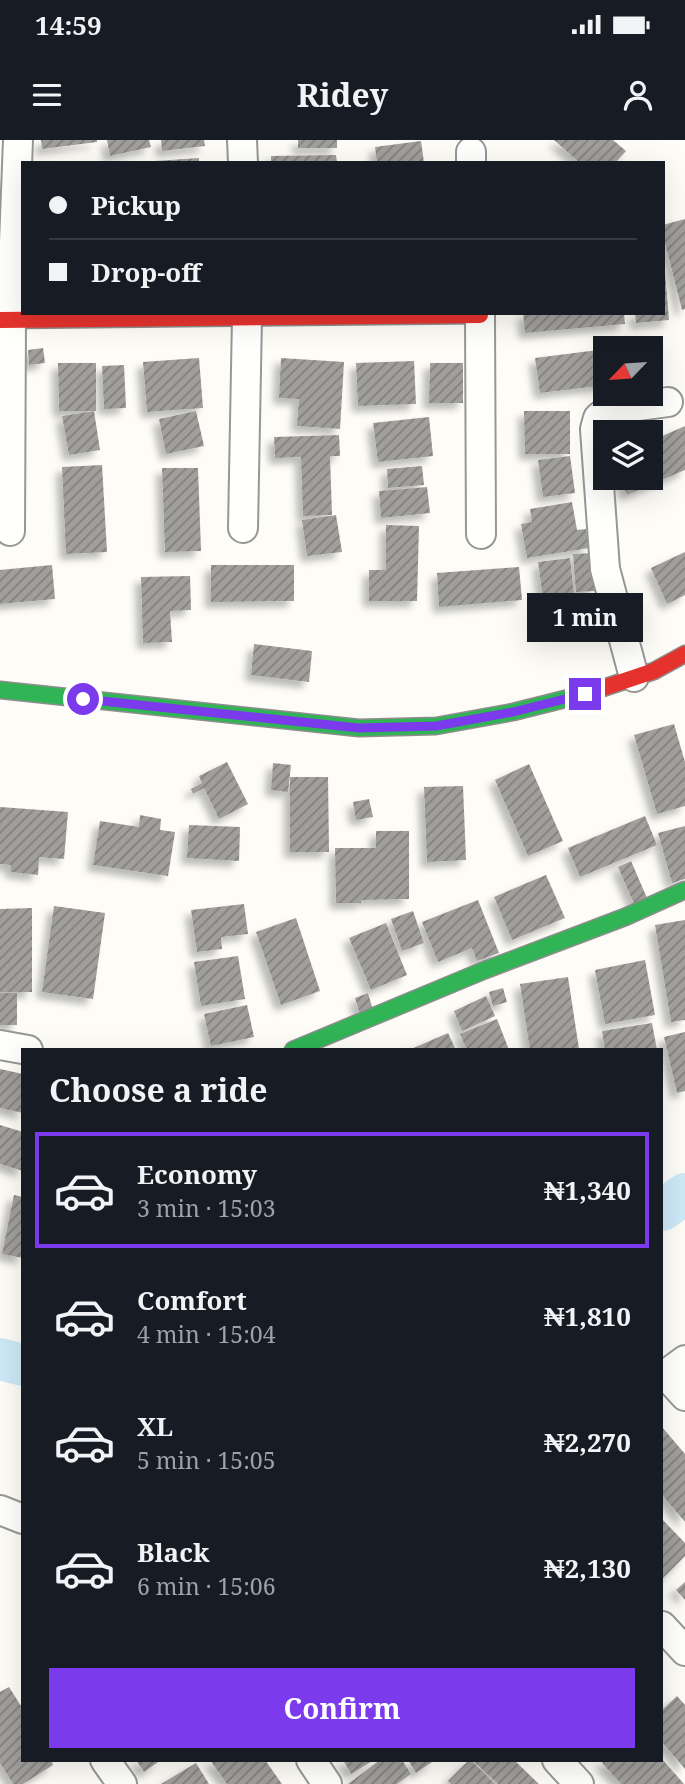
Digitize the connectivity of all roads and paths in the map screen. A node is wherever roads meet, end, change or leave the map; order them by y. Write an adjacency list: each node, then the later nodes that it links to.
1 (18, 140): 6 (street)
2 (242, 140): 3 (street)
3 (243, 161)
4 (247, 315): 6 (street); 8 (street)
5 (479, 315): 10 (street)
6 (6, 320): 9 (street)
7 (668, 402): 12 (street)
8 (243, 528)
9 (10, 531)
10 (481, 534)
11 (685, 654): 12 (street)
12 (634, 677): 13 (street)
13 (0, 690)
14 (685, 890): 16 (street)
15 (0, 1045): 17 (street)
16 (298, 1048)
17 (21, 1049)
18 (670, 1370): 19 (street)
19 (685, 1396)
20 (0, 1510): 21 (street)
21 (21, 1518)
22 (663, 1627): 23 (street)
23 (685, 1651)
24 (106, 1762): 27 (street)
25 (312, 1762): 28 (street)
26 (559, 1762): 29 (street)
27 (122, 1784)
28 (327, 1784)
29 (579, 1784)

